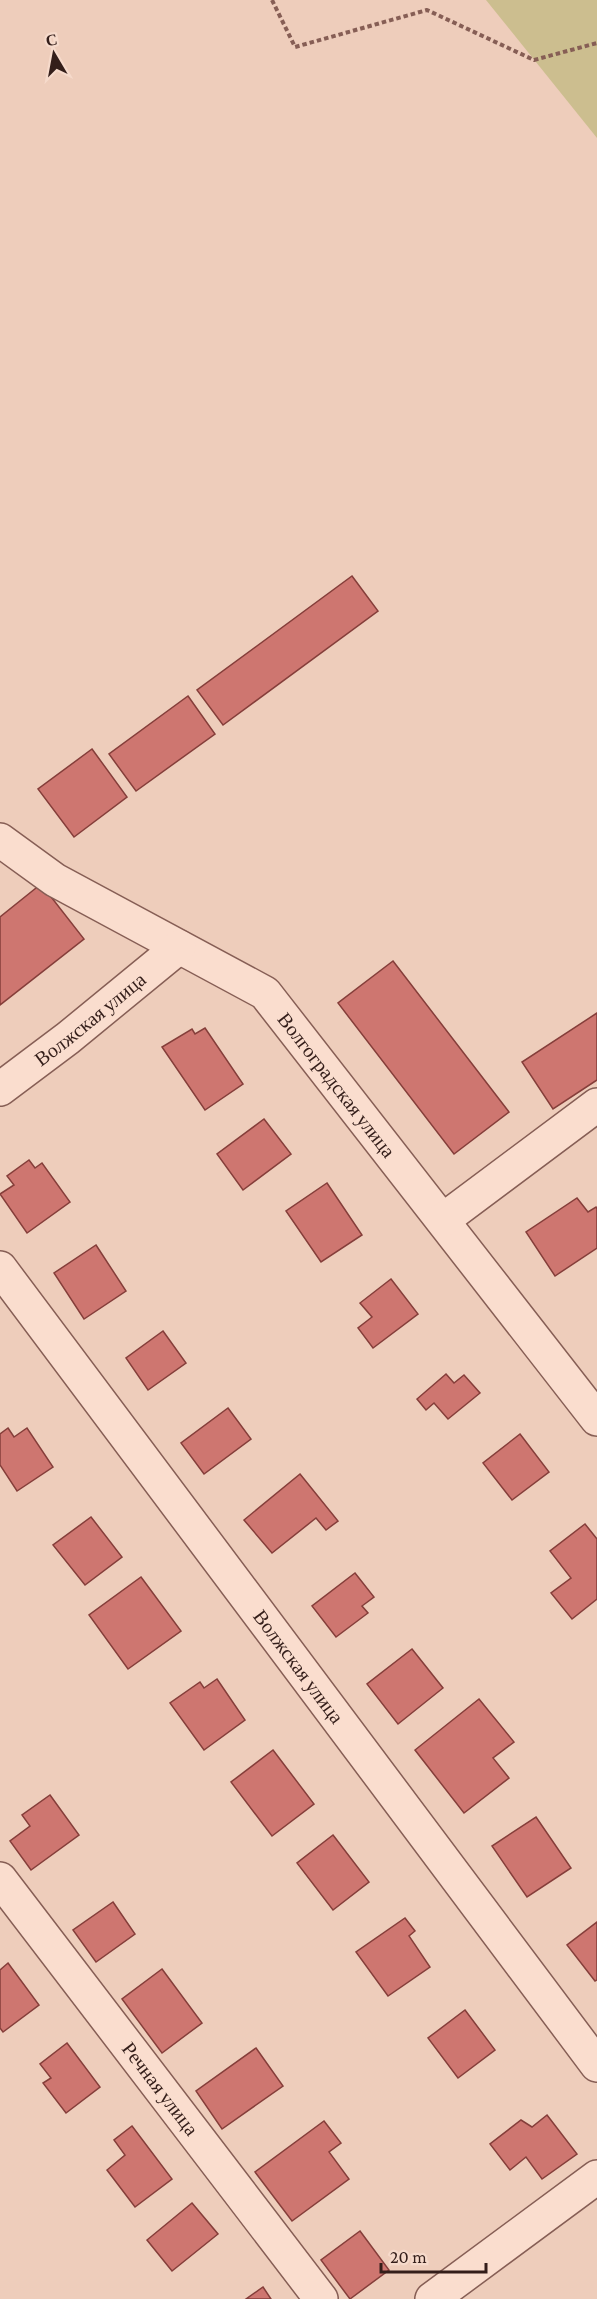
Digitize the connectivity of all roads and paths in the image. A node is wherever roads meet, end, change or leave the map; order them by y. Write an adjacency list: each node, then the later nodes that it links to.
1 (272, 0): 2 (path)
2 (597, 43)
3 (0, 840): 4 (street, Волгоградская улица)
4 (179, 947): 5 (street, Волжская улица); 7 (street, Волгоградская улица)
5 (0, 1089)
6 (597, 1105): 7 (street)
7 (443, 1220): 9 (street, Волгоградская улица)
8 (0, 1268): 11 (street, Волжская улица)
9 (597, 1419)
10 (0, 1879): 13 (street, Речная улица)
11 (597, 2065)
12 (597, 2177): 14 (street)
13 (321, 2299)
14 (432, 2299)

